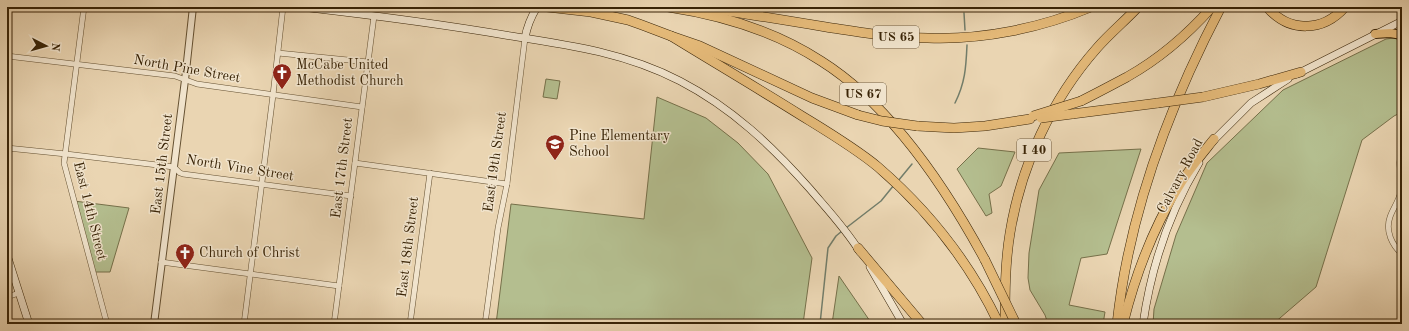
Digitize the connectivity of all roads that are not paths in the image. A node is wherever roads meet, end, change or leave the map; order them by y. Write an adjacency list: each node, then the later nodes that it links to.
1 (84, 7): 26 (street, East 14th Street)
2 (193, 7): 28 (street, East 15th Street)
3 (282, 7): 23 (street)
4 (301, 7): 17 (main road)
5 (537, 7): 22 (main road, East 19th Street)
6 (550, 7): 21 (highway)
7 (668, 7): 16 (highway)
8 (692, 7): 16 (highway)
9 (700, 7): 10 (highway, US 65)
10 (1091, 7)
11 (1138, 7): 61 (highway, I 40)
12 (1212, 7): 31 (highway, bridge)
13 (1221, 7): 63 (highway)
14 (1267, 7): 15 (highway)
15 (1346, 7)
16 (677, 8): 62 (highway, US 67, bridge)
17 (374, 16): 22 (main road); 25 (street, East 17th Street)
18 (1402, 21): 19 (main road, Calvary Road)
19 (1375, 34): 20 (main road); 27 (main road, Calvary Road)
20 (1402, 35)
21 (671, 36): 31 (highway, bridge); 60 (highway)
22 (525, 38): 41 (street, East 19th Street); 43 (main road)
23 (278, 53): 25 (street); 29 (street)
24 (7, 56): 26 (street, North Pine Street)
25 (368, 62): 30 (street, East 17th Street)
26 (76, 64): 28 (street, North Pine Street); 35 (street, East 14th Street)
27 (1301, 72): 31 (highway, bridge); 32 (main road, Calvary Road)
28 (185, 80): 29 (street, North Pine Street); 37 (street, East 15th Street)
29 (273, 95): 30 (street, North Pine Street); 40 (street)
30 (362, 107): 36 (street, East 17th Street)
31 (1031, 118)
32 (1214, 140): 64 (highway); 65 (main road, Calvary Road)
33 (7, 148): 35 (street, North Vine Street)
34 (1402, 151): 39 (street)
35 (66, 154): 37 (street, North Vine Street); 52 (street, East 14th Street)
36 (355, 163): 38 (street); 42 (street, East 17th Street)
37 (174, 167): 40 (street, North Vine Street); 46 (street, East 15th Street)
38 (430, 173): 41 (street); 56 (street, East 18th Street)
39 (1401, 173): 44 (street)
40 (262, 184): 42 (street, North Vine Street); 47 (street)
41 (506, 184): 57 (street, East 19th Street)
42 (351, 196): 48 (street, East 17th Street)
43 (858, 248): 58 (main road); 59 (highway)
44 (1402, 254)
45 (7, 255): 49 (main road)
46 (162, 262): 47 (street); 53 (street, East 15th Street)
47 (250, 274): 48 (street); 54 (street)
48 (339, 286): 55 (street, East 17th Street)
49 (19, 293): 50 (street); 51 (main road)
50 (7, 298)
51 (29, 324)
52 (107, 324)
53 (154, 324)
54 (244, 324)
55 (334, 324)
56 (410, 324)
57 (485, 324)
58 (903, 324)
59 (922, 324)
60 (999, 324)
61 (1005, 324)
62 (1016, 324)
63 (1117, 324)
64 (1122, 324)
65 (1143, 324)

